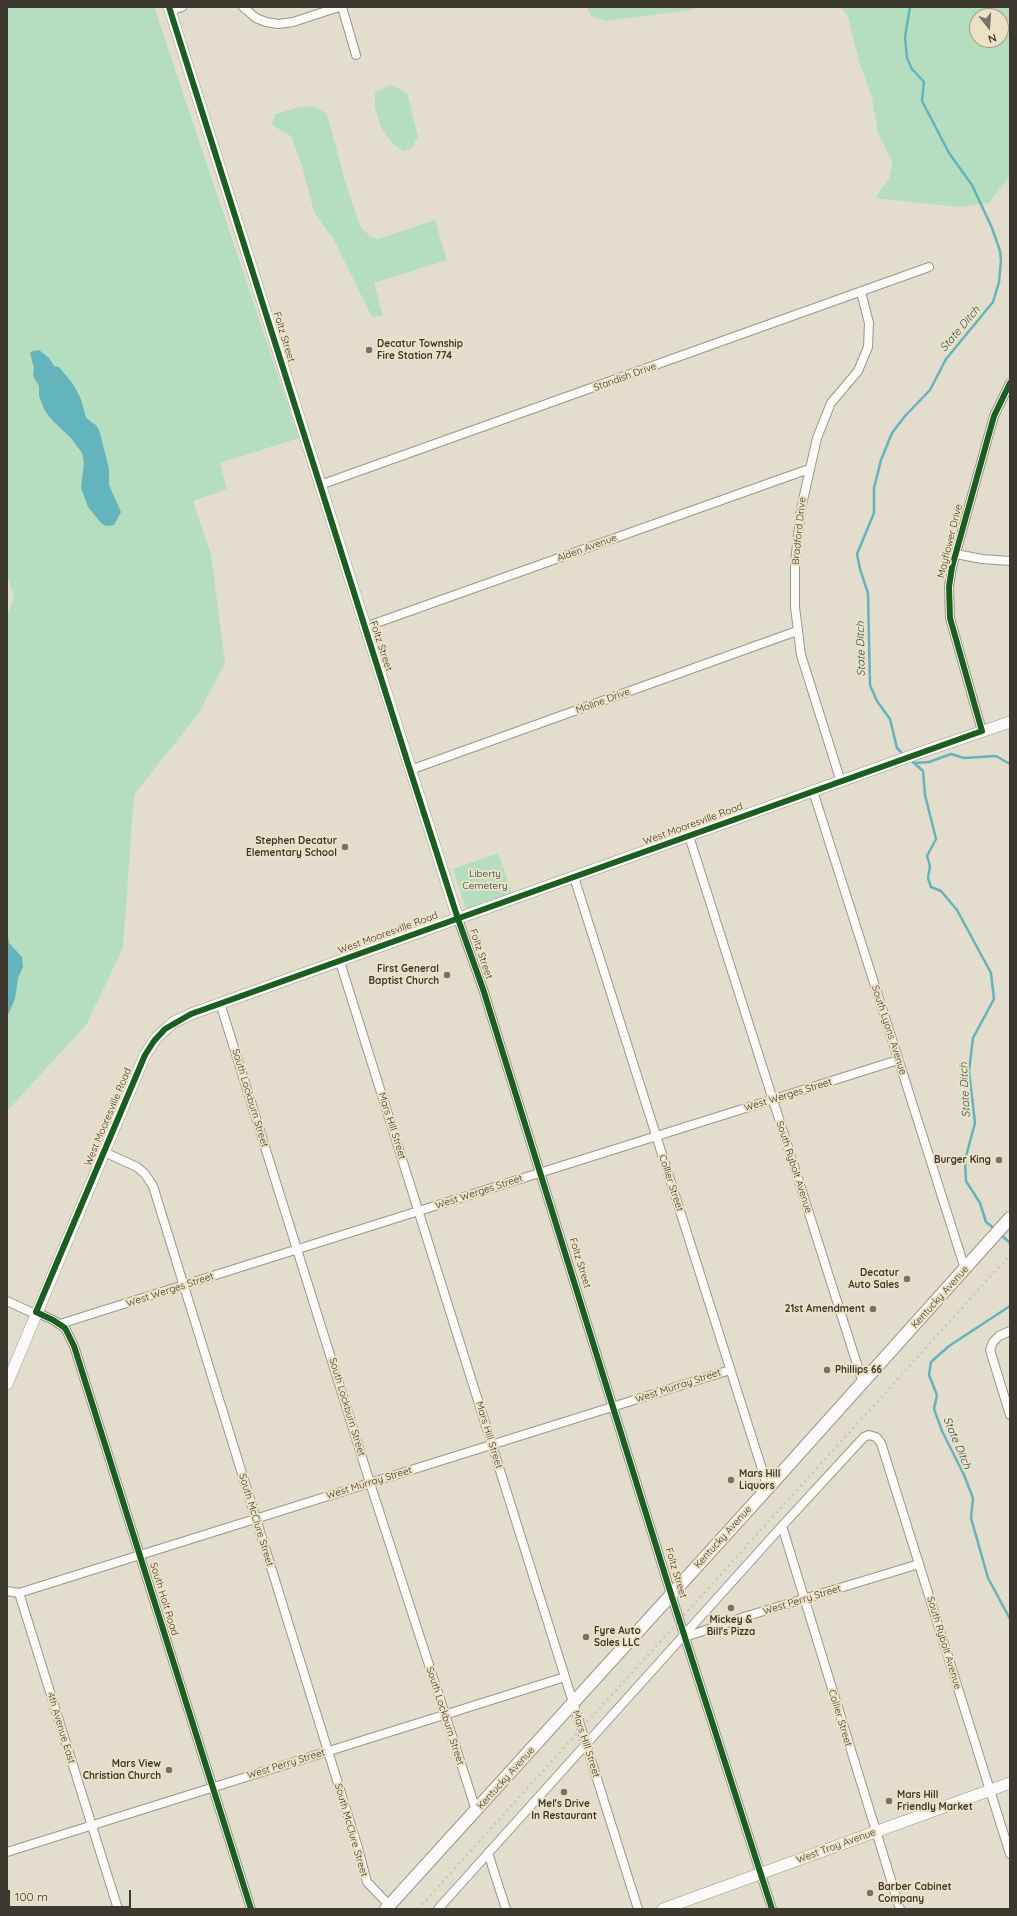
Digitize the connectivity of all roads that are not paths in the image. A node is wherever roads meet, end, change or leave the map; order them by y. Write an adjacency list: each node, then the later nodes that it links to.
1 (182, 7): 4 (street)
2 (243, 7): 3 (street)
3 (340, 7): 5 (street)
4 (169, 9): 10 (street, Foltz Street)
5 (356, 55)
6 (929, 267): 7 (street, Standish Drive)
7 (861, 292): 9 (street, Bradford Drive); 10 (street, Standish Drive)
8 (1010, 383): 11 (street, Mayflower Drive)
9 (809, 469): 13 (street, Alden Avenue); 14 (street, Bradford Drive)
10 (320, 486): 13 (street, Foltz Street)
11 (956, 554): 12 (street); 16 (street, Mayflower Drive)
12 (1010, 561)
13 (365, 627): 17 (street, Foltz Street)
14 (797, 631): 17 (street, Moline Drive); 18 (street, Bradford Drive)
15 (1010, 722): 16 (street, West Mooresville Road)
16 (982, 731): 18 (street, West Mooresville Road)
17 (410, 770): 22 (street, Foltz Street)
18 (841, 782): 19 (street, West Mooresville Road)
19 (813, 791): 20 (street, West Mooresville Road); 25 (street, South Lyons Avenue)
20 (689, 836): 21 (street, West Mooresville Road); 26 (street, South Rybolt Avenue)
21 (574, 877): 22 (street, West Mooresville Road); 27 (street, Collier Street)
22 (458, 919): 23 (street, West Mooresville Road); 29 (street, Foltz Street)
23 (340, 962): 24 (street, West Mooresville Road); 30 (street, Mars Hill Street)
24 (220, 1003): 28 (street, West Mooresville Road); 32 (street, South Lockburn Street)
25 (898, 1060): 26 (street, West Werges Street); 33 (street, South Lyons Avenue)
26 (772, 1100): 27 (street, West Werges Street); 40 (street, South Rybolt Avenue)
27 (656, 1137): 29 (street, West Werges Street); 39 (street, Collier Street)
28 (104, 1152): 34 (street, South McClure Street); 36 (street, West Mooresville Road)
29 (541, 1173): 30 (street, West Werges Street); 42 (street, Foltz Street)
30 (419, 1212): 32 (street, West Werges Street); 44 (street, Mars Hill Street)
31 (1009, 1219): 33 (main road, Kentucky Avenue)
32 (297, 1250): 34 (street, West Werges Street); 45 (street, South Lockburn Street)
33 (965, 1269): 40 (main road, Kentucky Avenue)
34 (183, 1286): 37 (street, West Werges Street); 47 (street, South McClure Street)
35 (7, 1301): 36 (street, South Holt Road)
36 (36, 1313): 37 (street, South Holt Road); 41 (street, West Mooresville Road)
37 (60, 1324): 49 (street, South Holt Road)
38 (1010, 1331): 43 (street)
39 (730, 1370): 42 (street, West Murray Street); 46 (street, Collier Street)
40 (863, 1383): 46 (main road, Kentucky Avenue)
41 (7, 1384)
42 (614, 1406): 44 (street, West Murray Street); 53 (street, Foltz Street)
43 (1010, 1415)
44 (492, 1445): 45 (street, West Murray Street); 56 (street, Mars Hill Street)
45 (370, 1482): 47 (street, West Murray Street); 58 (street, South Lockburn Street)
46 (768, 1488): 53 (main road, Kentucky Avenue)
47 (256, 1519): 49 (street, West Murray Street); 60 (street, South McClure Street)
48 (782, 1526): 50 (street, South Rybolt Avenue); 54 (street, Collier Street); 55 (street)
49 (140, 1556): 52 (street, West Murray Street); 62 (street, South Holt Road)
50 (919, 1564): 54 (street, West Perry Street); 63 (street, South Rybolt Avenue)
51 (7, 1591): 52 (street, West Murray Street)
52 (19, 1593): 65 (street, 4th Avenue East)
53 (672, 1594): 55 (street, Foltz Street); 57 (main road, Kentucky Avenue)
54 (804, 1599): 55 (street, West Perry Street); 66 (street, Collier Street)
55 (685, 1636): 59 (street); 70 (street, Foltz Street)
56 (565, 1677): 57 (street, Mars Hill Street); 58 (street, West Perry Street)
57 (573, 1703): 59 (street, Mars Hill Street); 64 (main road, Kentucky Avenue)
58 (444, 1714): 60 (street, West Perry Street); 64 (street, South Lockburn Street)
59 (586, 1743): 68 (street); 76 (street, Mars Hill Street)
60 (328, 1751): 62 (street, West Perry Street); 71 (street, South McClure Street)
61 (1010, 1783): 63 (street, West Troy Avenue)
62 (212, 1787): 65 (street, West Perry Street); 73 (street, South Holt Road)
63 (990, 1790): 66 (street, West Troy Avenue); 69 (street, South Rybolt Avenue)
64 (476, 1810): 71 (main road, Kentucky Avenue)
65 (92, 1826): 67 (street, West Perry Street); 72 (street, 4th Avenue East)
66 (876, 1832): 70 (street, West Troy Avenue); 79 (street, Collier Street)
67 (7, 1852)
68 (488, 1852): 74 (street); 75 (street)
69 (1010, 1854)
70 (761, 1873): 77 (street, West Troy Avenue); 78 (street, Foltz Street)
71 (387, 1907)
72 (118, 1909)
73 (251, 1909)
74 (438, 1909)
75 (506, 1909)
76 (638, 1909)
77 (663, 1909)
78 (772, 1909)
79 (900, 1909)

